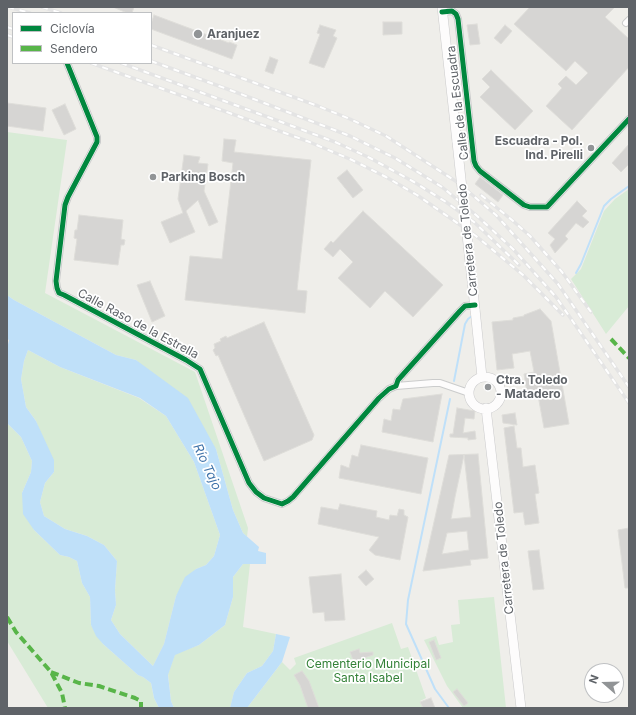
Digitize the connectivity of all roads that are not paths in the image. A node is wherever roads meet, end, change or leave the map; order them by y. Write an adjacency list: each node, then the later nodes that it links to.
1 (442, 10): 3 (street, Calle de la Escuadra); 4 (street, Carretera de Toledo, bridge)
2 (66, 64): 6 (street, Calle Raso de la Estrella)
3 (629, 119)
4 (475, 307): 5 (street, Carretera de Toledo); 6 (street, Calle Raso de la Estrella)
5 (482, 377): 7 (street); 8 (street)
6 (396, 386): 7 (street)
7 (469, 393): 8 (street)
8 (486, 408): 9 (street, Carretera de Toledo)
9 (521, 708)

